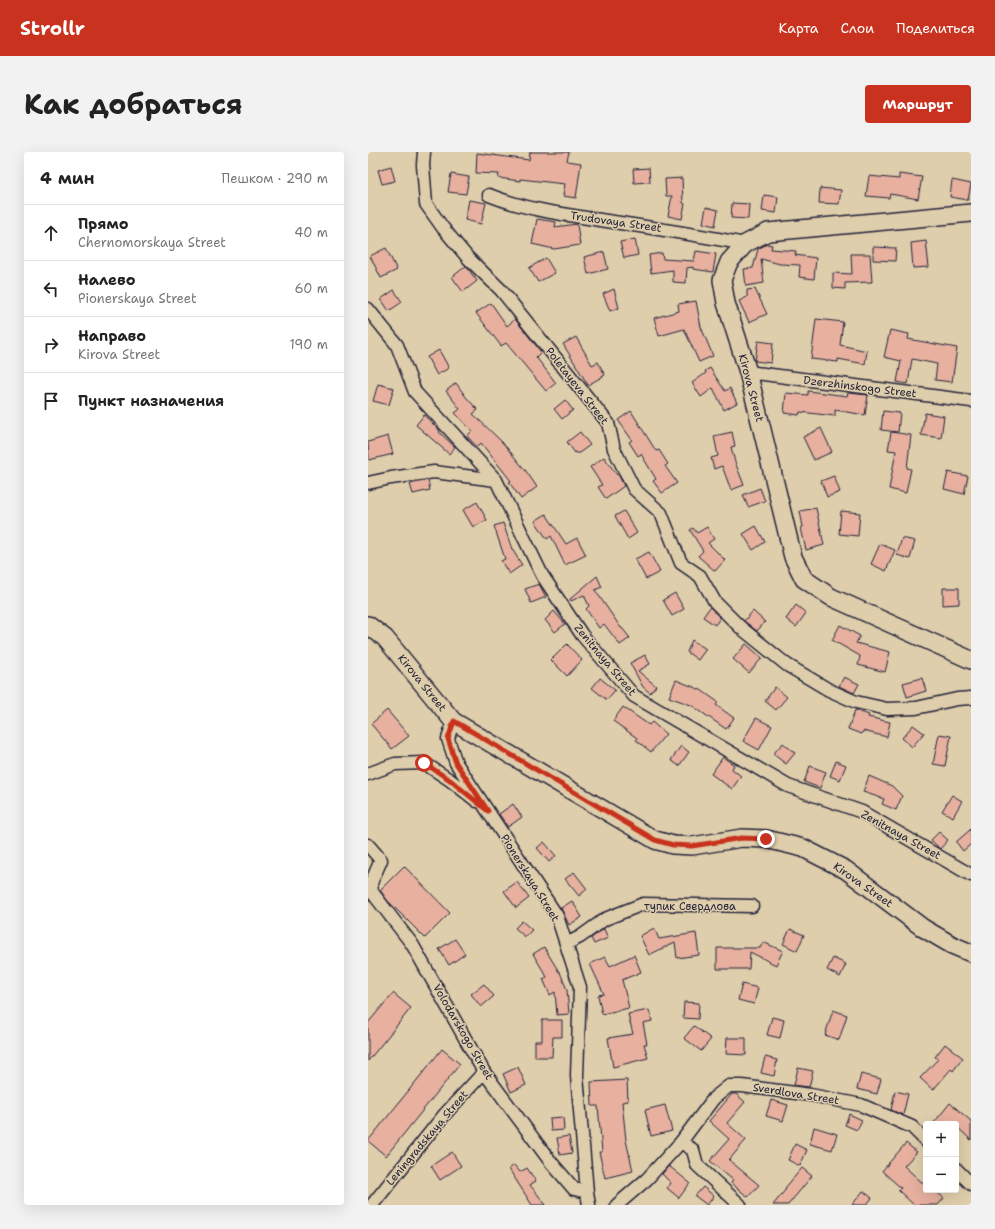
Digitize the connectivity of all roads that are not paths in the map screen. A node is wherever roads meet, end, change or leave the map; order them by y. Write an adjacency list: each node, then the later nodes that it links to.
1 (424, 152): 12 (street, Poletayeva Street)
2 (489, 195): 4 (street, Trudovaya Street)
3 (971, 213): 4 (main road, Kirova Street)
4 (745, 244): 6 (main road, Kirova Street)
5 (368, 309): 8 (street, Zenitnaya Street)
6 (748, 372): 7 (street, Dzerzhinskogo Street); 11 (main road, Kirova Street)
7 (971, 401)
8 (496, 480): 9 (street); 17 (street, Zenitnaya Street)
9 (368, 483)
10 (368, 625): 13 (main road, Kirova Street)
11 (971, 660)
12 (971, 698)
13 (454, 721): 15 (street, Pionerskaya Street); 20 (main road, Kirova Street)
14 (368, 774): 15 (street)
15 (488, 811): 19 (street, Pionerskaya Street)
16 (368, 845): 21 (street, Volodarskogo Street)
17 (971, 875)
18 (752, 906): 19 (street, тупик Свердлова)
19 (566, 944): 26 (street, Pionerskaya Street)
20 (971, 953)
21 (484, 1072): 26 (street, Volodarskogo Street); 27 (street, Leningradskaya Street)
22 (923, 1138): 23 (street, Sverdlova Street)
23 (681, 1142): 29 (street, Sverdlova Street); 30 (street)
24 (959, 1172): 25 (street)
25 (971, 1184)
26 (587, 1192): 28 (street)
27 (372, 1205)
28 (589, 1205)
29 (617, 1205)
30 (740, 1205)

